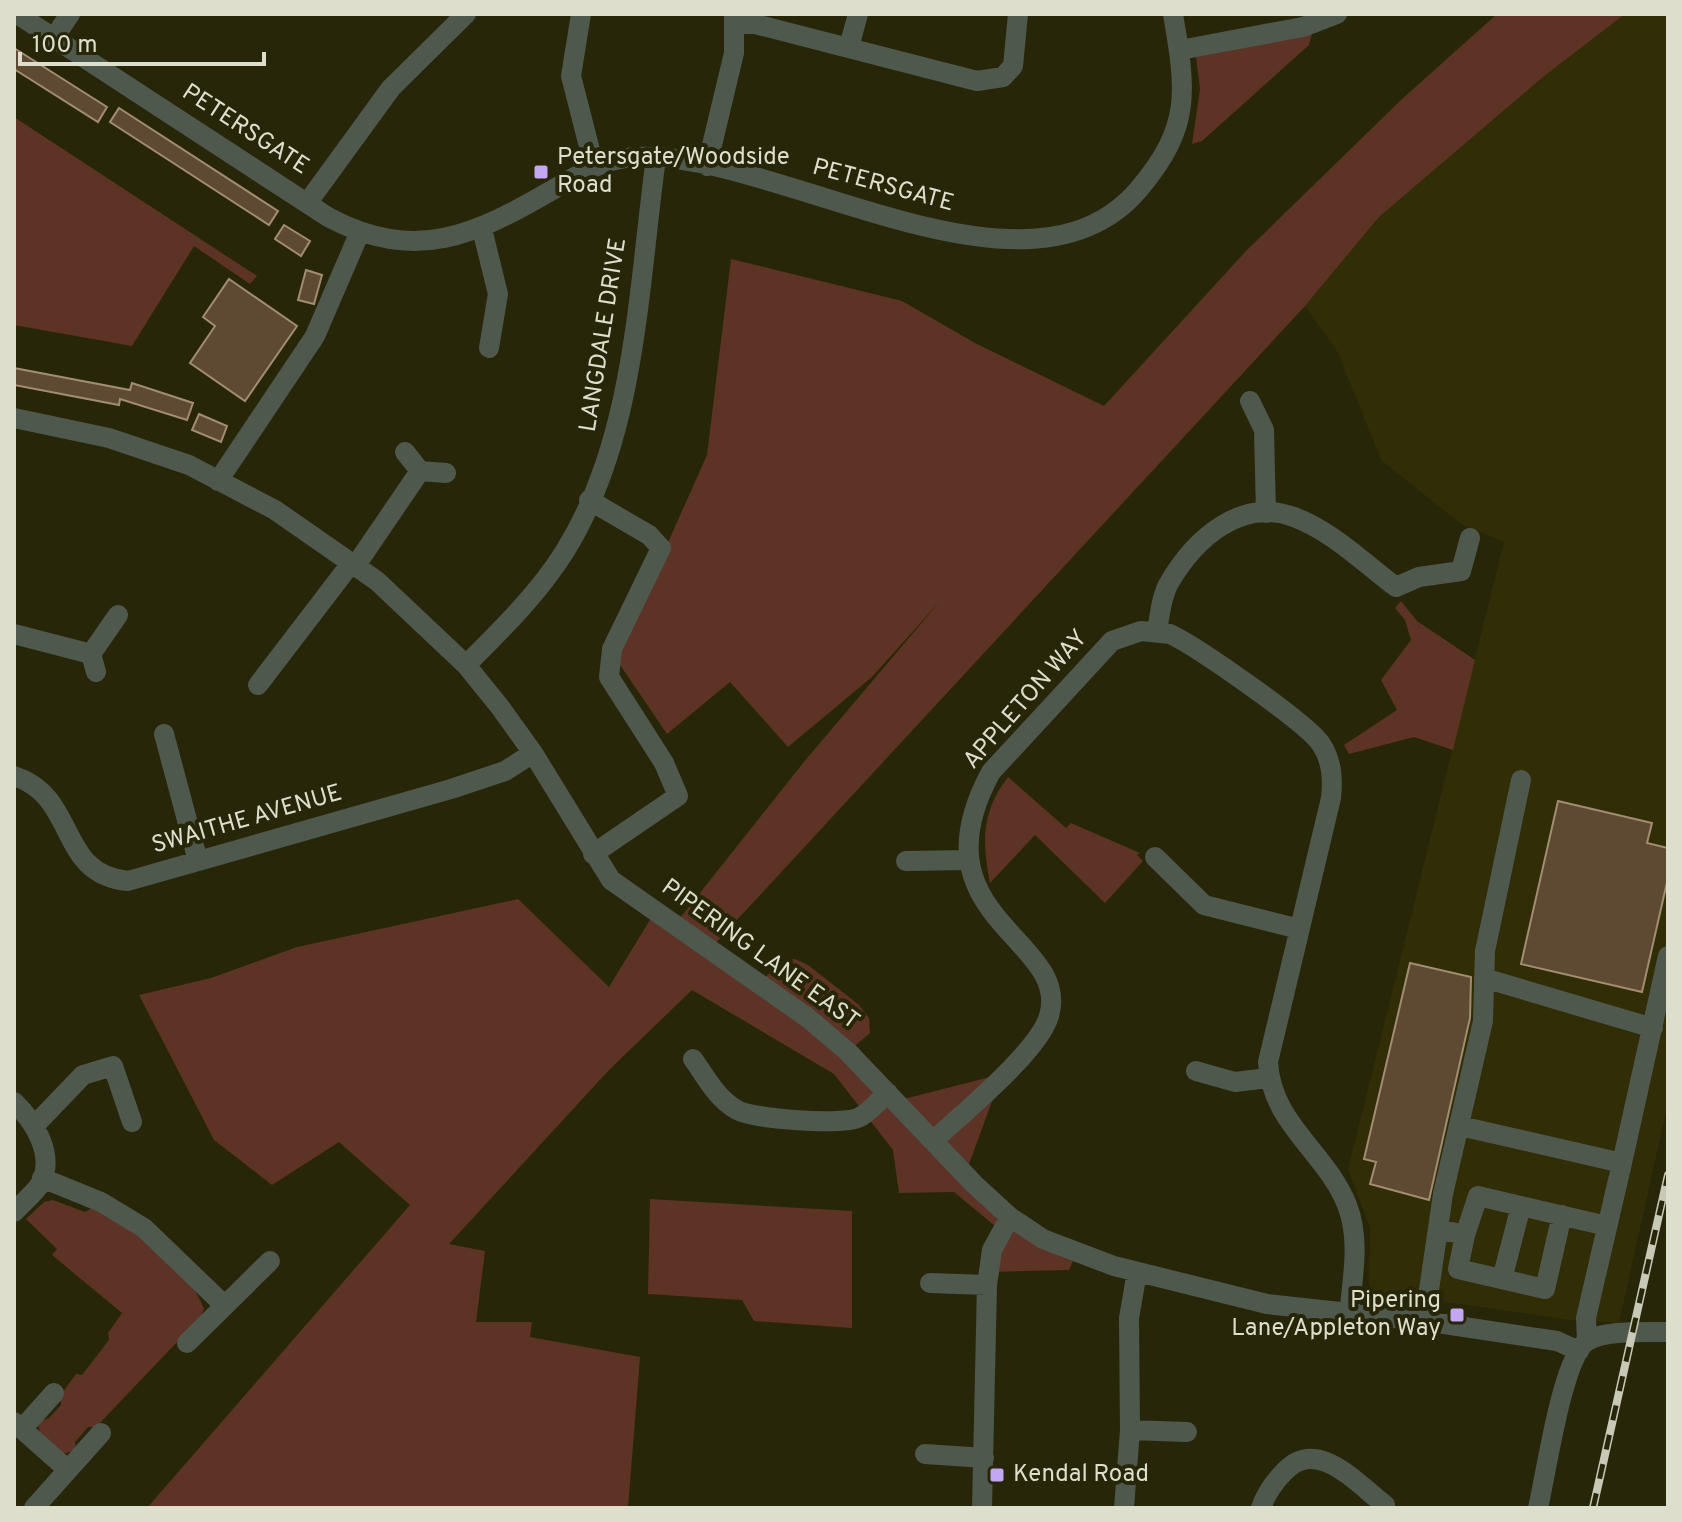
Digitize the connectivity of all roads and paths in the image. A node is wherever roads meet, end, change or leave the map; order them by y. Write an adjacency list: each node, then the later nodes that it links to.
1 (17, 14): 10 (street, PETERSGATE)
2 (70, 14): 10 (street)
3 (466, 14): 16 (street)
4 (581, 14): 14 (street)
5 (858, 14): 11 (street)
6 (1018, 14): 11 (street)
7 (1173, 14): 12 (street, PETERSGATE)
8 (1337, 14): 12 (street)
9 (734, 19): 11 (street); 15 (street)
10 (54, 38): 16 (street, PETERSGATE)
11 (849, 47)
12 (1180, 50): 15 (street, PETERSGATE)
13 (656, 158): 14 (street, PETERSGATE); 15 (street, PETERSGATE); 26 (street, LANGDALE DRIVE)
14 (594, 166): 17 (street, PETERSGATE)
15 (707, 166)
16 (308, 202): 18 (street, PETERSGATE)
17 (482, 229): 18 (street, PETERSGATE); 19 (street)
18 (359, 234): 25 (street)
19 (489, 348)
20 (1250, 401): 27 (street)
21 (14, 418): 25 (street, PIPERING LANE EAST)
22 (405, 452): 23 (street)
23 (420, 471): 24 (street); 29 (street)
24 (446, 473)
25 (218, 481): 29 (street, PIPERING LANE EAST)
26 (589, 500): 33 (street, LANGDALE DRIVE); 39 (street)
27 (1266, 513): 28 (street); 31 (street)
28 (1470, 538)
29 (354, 564): 33 (street, PIPERING LANE EAST); 34 (street)
30 (118, 615): 32 (street)
31 (1157, 631): 41 (street, APPLETON WAY); 44 (street)
32 (14, 634)
33 (466, 665): 36 (street, PIPERING LANE EAST)
34 (258, 685)
35 (164, 734): 42 (street)
36 (533, 753): 39 (street, PIPERING LANE EAST); 42 (street, SWAITHE AVENUE)
37 (14, 776): 42 (street, SWAITHE AVENUE)
38 (1521, 780): 46 (street)
39 (593, 854): 51 (street, PIPERING LANE EAST)
40 (1155, 857): 44 (street)
41 (969, 860): 43 (street); 56 (street, APPLETON WAY)
42 (198, 861)
43 (906, 861)
44 (1299, 929): 50 (street)
45 (1668, 956): 47 (street)
46 (1484, 978): 47 (street); 55 (street)
47 (1653, 1028): 57 (street)
48 (693, 1059): 51 (street)
49 (1196, 1071): 50 (street)
50 (1268, 1078): 72 (street)
51 (888, 1093): 56 (street, PIPERING LANE EAST)
52 (14, 1102): 54 (street)
53 (132, 1122): 54 (street)
54 (36, 1124): 58 (street)
55 (1460, 1126): 57 (street); 64 (street)
56 (933, 1141): 62 (street, PIPERING LANE EAST)
57 (1622, 1163): 63 (street)
58 (42, 1178): 60 (street); 71 (street)
59 (1521, 1206): 61 (street); 65 (street); 68 (street)
60 (14, 1212)
61 (1562, 1215): 63 (street); 68 (street)
62 (1010, 1217): 67 (street, PIPERING LANE EAST); 70 (street)
63 (1607, 1226): 76 (street)
64 (1438, 1229): 65 (street); 73 (street)
65 (1465, 1235): 68 (street)
66 (270, 1261): 71 (street)
67 (1137, 1272): 72 (street, PIPERING LANE EAST); 79 (street)
68 (1502, 1279)
69 (925, 1284): 70 (street)
70 (987, 1285): 83 (street)
71 (224, 1305): 75 (street)
72 (1349, 1316): 73 (street, PIPERING LANE EAST)
73 (1431, 1322): 76 (street, PIPERING LANE EAST)
74 (1668, 1332): 76 (street)
75 (187, 1343)
76 (1583, 1346): 90 (street)
77 (54, 1393): 78 (street)
78 (18, 1426): 84 (street)
79 (1130, 1430): 80 (street); 88 (street)
80 (1187, 1432)
81 (101, 1433): 84 (street)
82 (921, 1454): 83 (street)
83 (984, 1458): 87 (street)
84 (68, 1470): 86 (street)
85 (1385, 1505): 89 (street)
86 (34, 1508)
87 (982, 1508)
88 (1124, 1508)
89 (1261, 1508)
90 (1538, 1508)

